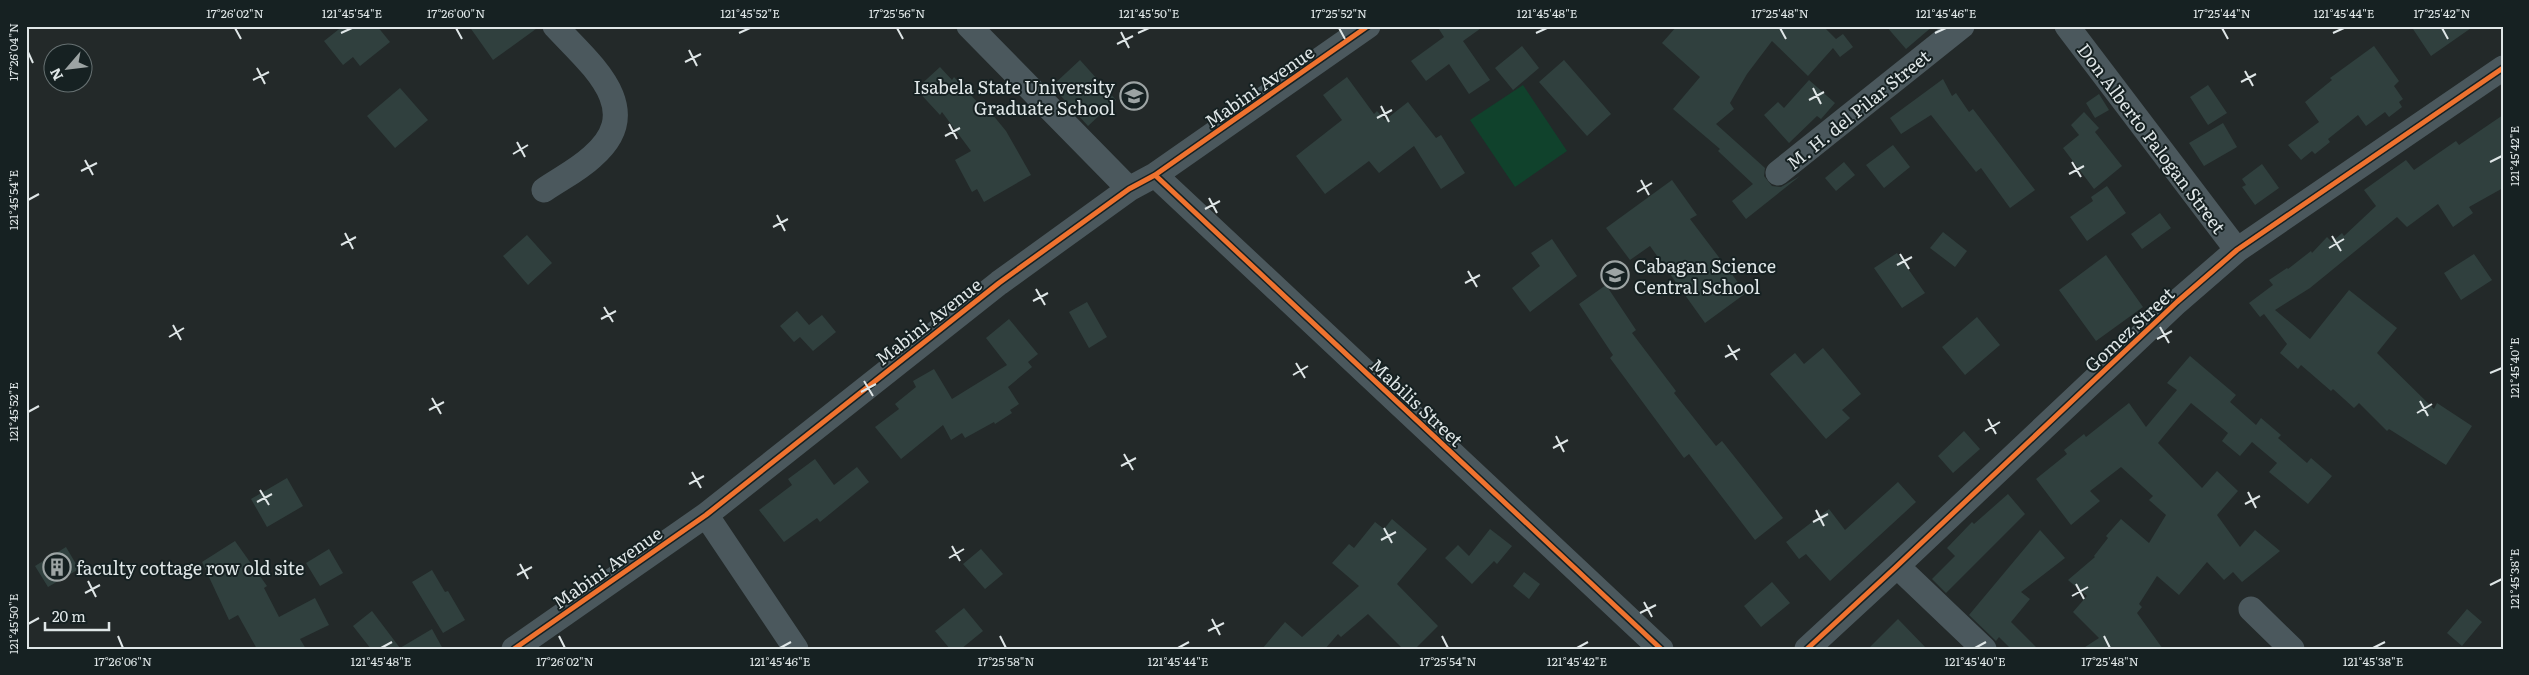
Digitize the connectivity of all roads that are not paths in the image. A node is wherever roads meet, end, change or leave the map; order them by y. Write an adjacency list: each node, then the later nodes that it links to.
1 (555, 26): 10 (street)
2 (969, 26): 9 (street)
3 (1368, 26): 8 (street, Mabini Avenue)
4 (1962, 26): 7 (street, M. H. del Pilar Street)
5 (2067, 26): 11 (street, Don Alberto Palogan Street)
6 (2503, 68): 11 (street, Gomez Street)
7 (1778, 173)
8 (1155, 175): 9 (street, Mabini Avenue); 17 (street, Mabilis Street)
9 (1129, 189): 12 (street, Mabini Avenue)
10 (544, 190)
11 (2237, 250): 13 (street, Gomez Street)
12 (706, 515): 15 (street, Mabini Avenue); 16 (street)
13 (1897, 566): 18 (street, Gomez Street); 19 (street)
14 (2251, 609): 20 (street)
15 (514, 649)
16 (796, 649)
17 (1661, 649)
18 (1806, 649)
19 (1984, 649)
20 (2292, 649)

